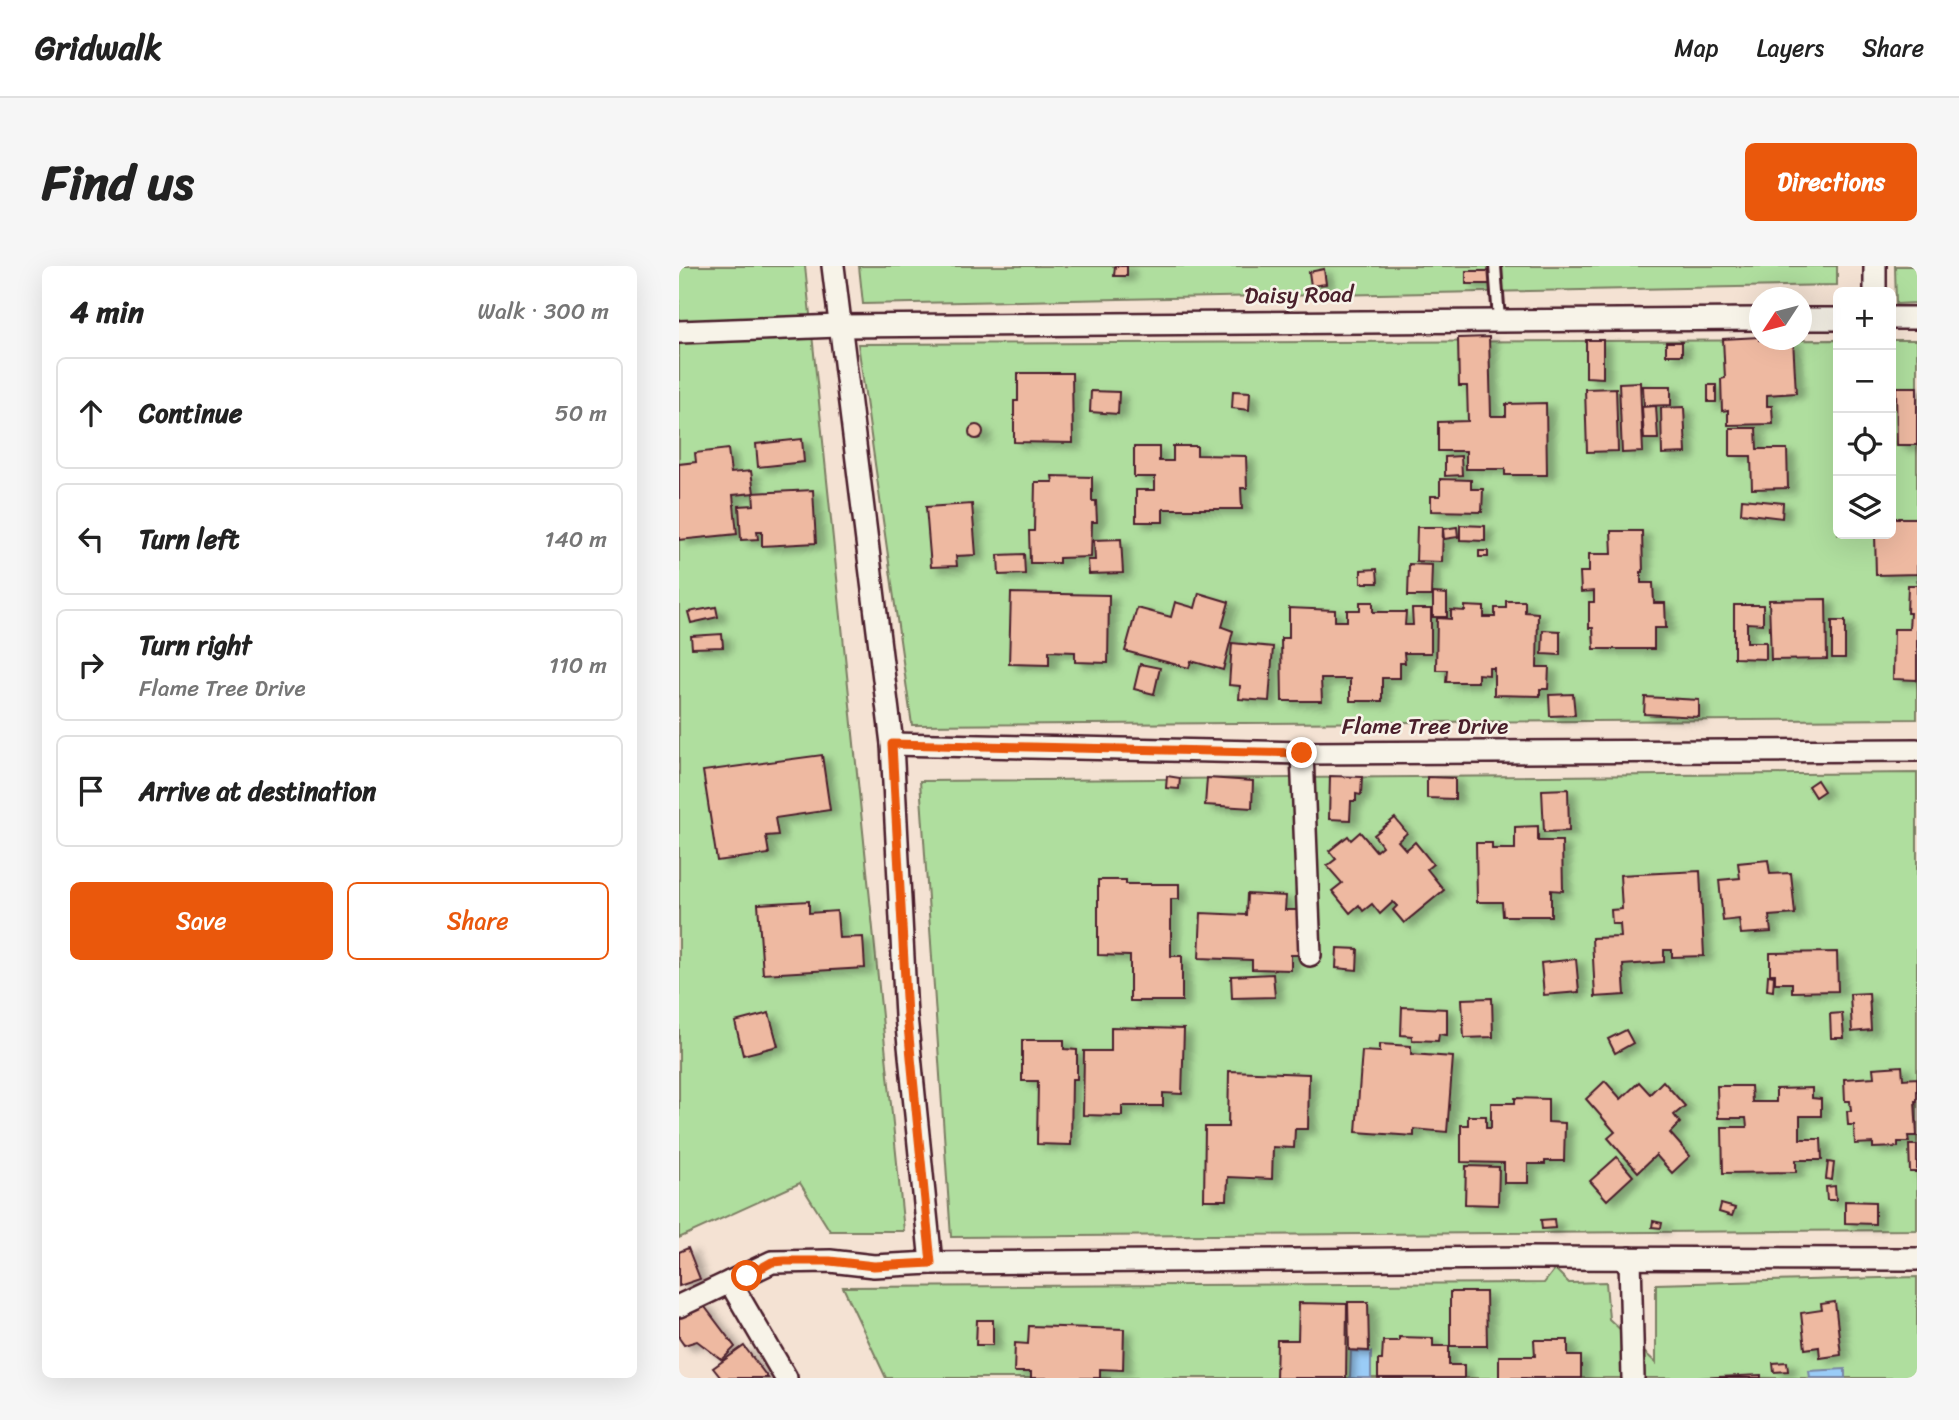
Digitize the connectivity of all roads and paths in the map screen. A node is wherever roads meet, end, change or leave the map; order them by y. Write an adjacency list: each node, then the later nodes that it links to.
1 (832, 266): 11 (street)
2 (1495, 266): 10 (lane)
3 (1875, 266): 4 (street)
4 (1875, 287)
5 (1896, 318): 6 (street)
6 (1917, 318)
7 (1749, 319): 10 (street, Daisy Road)
8 (1812, 319): 9 (street)
9 (1833, 319)
10 (1499, 320): 11 (street, Daisy Road)
11 (839, 326): 12 (street, Daisy Road); 13 (street)
12 (679, 332)
13 (892, 744): 15 (street, Flame Tree Drive); 19 (street)
14 (1917, 750): 15 (street, Flame Tree Drive)
15 (1302, 753): 16 (street)
16 (1310, 955)
17 (1630, 1258): 18 (street); 19 (street); 23 (street)
18 (1917, 1259)
19 (931, 1263): 20 (street)
20 (730, 1282): 21 (street); 22 (street)
21 (679, 1306)
22 (786, 1378)
23 (1633, 1378)

